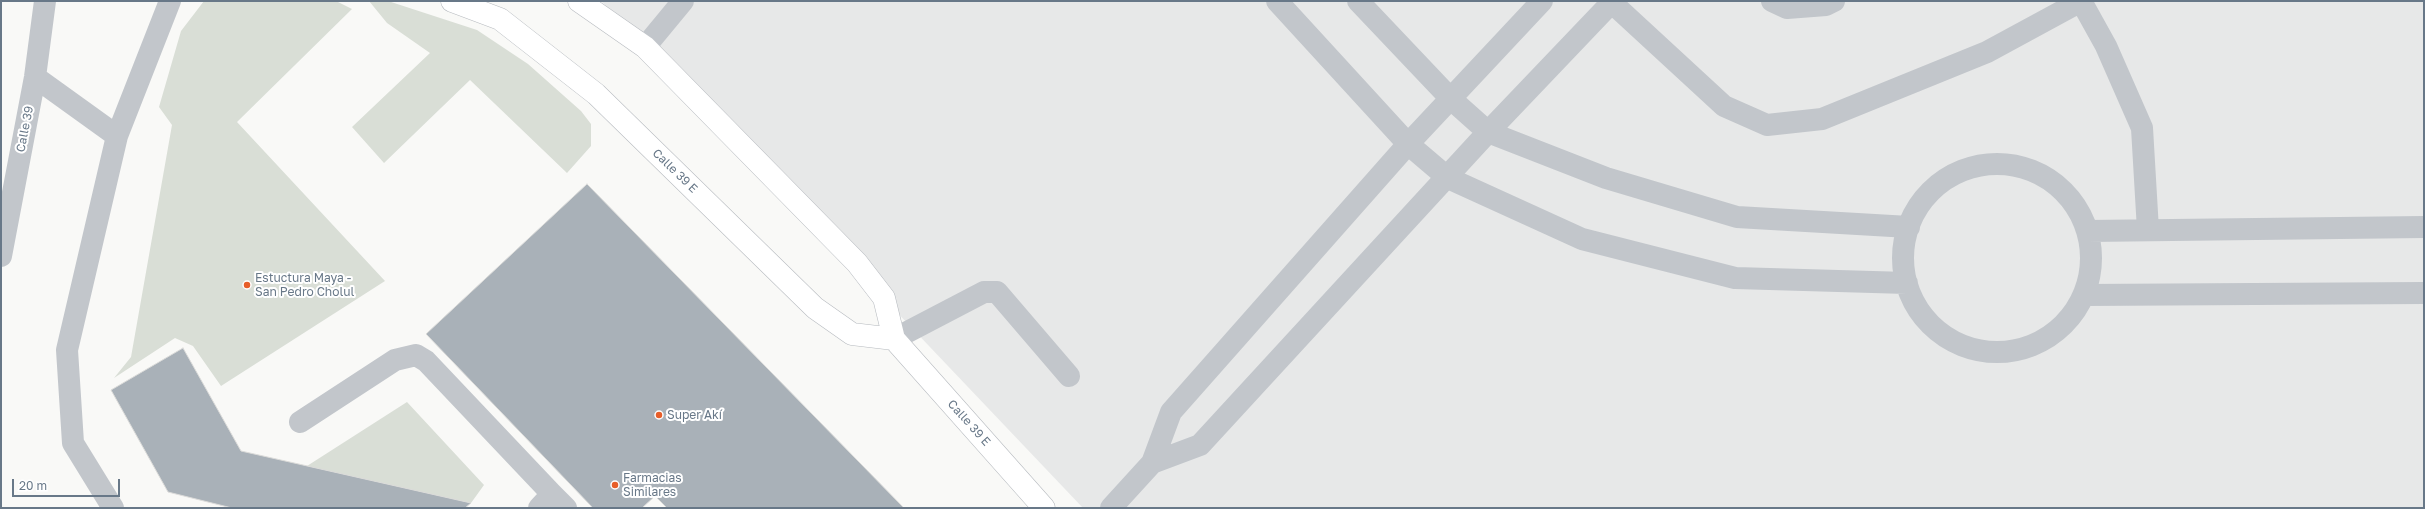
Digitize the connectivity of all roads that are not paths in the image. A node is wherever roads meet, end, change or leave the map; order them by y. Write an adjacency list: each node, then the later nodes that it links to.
1 (45, 1): 14 (street, Calle 39)
2 (170, 1): 17 (street)
3 (452, 1): 28 (main road, Calle 39 E)
4 (579, 1): 13 (main road, Calle 39 E)
5 (682, 1): 13 (street)
6 (1277, 1): 18 (street)
7 (1358, 1): 15 (street)
8 (1542, 1): 15 (street)
9 (1611, 1): 12 (street); 16 (street)
10 (1772, 1): 11 (street)
11 (1834, 1)
12 (2081, 1): 22 (street)
13 (645, 48): 28 (main road, Calle 39 E)
14 (35, 77): 17 (street); 24 (street, Calle 39)
15 (1451, 99): 16 (street); 18 (street)
16 (1488, 132): 19 (street); 20 (street)
17 (117, 136): 33 (street)
18 (1408, 144): 19 (street); 31 (street)
19 (1448, 178): 25 (street); 31 (street)
20 (1909, 227): 23 (street); 25 (street)
21 (2424, 227): 22 (street)
22 (2148, 230): 23 (street)
23 (2088, 231): 27 (street)
24 (1, 256)
25 (1907, 283): 27 (street)
26 (2424, 293): 27 (street)
27 (2084, 295)
28 (894, 339): 29 (street); 34 (main road, Calle 39 E)
29 (1070, 376)
30 (300, 422): 32 (street)
31 (1152, 463): 35 (street)
32 (552, 503)
33 (113, 508)
34 (1044, 508)
35 (1111, 508)

